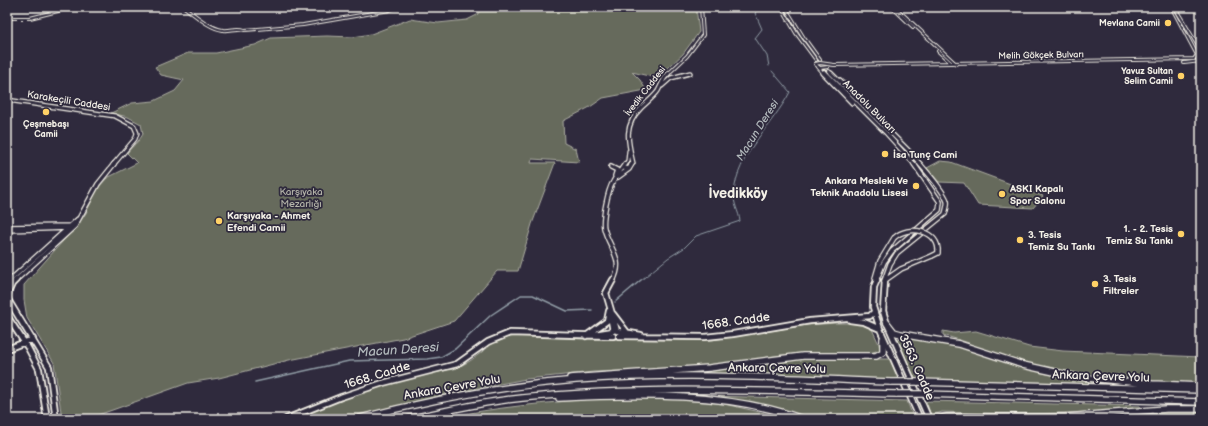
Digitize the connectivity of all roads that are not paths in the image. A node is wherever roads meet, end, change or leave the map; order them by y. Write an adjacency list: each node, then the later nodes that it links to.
1 (74, 7): 10 (main road)
2 (184, 7): 3 (main road)
3 (397, 7)
4 (701, 7): 27 (main road, İvedik Caddesi)
5 (895, 7): 11 (main road); 11 (main road)
6 (1176, 7): 19 (main road, Melih Gökçek Bulvarı)
7 (1181, 7): 13 (main road)
8 (780, 8): 14 (main road, Anadolu Bulvarı)
9 (786, 8): 15 (main road, Anadolu Bulvarı)
10 (7, 18)
11 (906, 19): 12 (main road); 12 (main road)
12 (912, 25): 16 (main road); 21 (main road)
13 (1201, 51)
14 (814, 60): 15 (main road); 20 (main road, Anadolu Bulvarı)
15 (822, 60): 22 (main road, Anadolu Bulvarı)
16 (948, 60): 18 (main road); 21 (main road)
17 (1201, 61): 19 (main road, Melih Gökçek Bulvarı)
18 (944, 63): 21 (main road, Melih Gökçek Bulvarı); 22 (main road, Melih Gökçek Bulvarı)
19 (1100, 63): 21 (main road, Melih Gökçek Bulvarı)
20 (816, 64): 22 (main road); 23 (main road, Anadolu Bulvarı)
21 (954, 64): 22 (main road, Melih Gökçek Bulvarı)
22 (827, 66): 23 (main road); 25 (main road, Anadolu Bulvarı)
23 (818, 67): 24 (main road, Anadolu Bulvarı)
24 (823, 71): 25 (main road); 39 (main road, Anadolu Bulvarı)
25 (830, 71): 40 (main road, Anadolu Bulvarı)
26 (690, 73): 27 (main road)
27 (659, 88): 29 (main road, İvedik Caddesi)
28 (7, 100): 37 (main road, Karakeçili Caddesi)
29 (630, 148): 30 (main road, İvedik Caddesi); 31 (main road, İvedik Caddesi)
30 (628, 161): 31 (main road); 33 (main road, İvedik Caddesi)
31 (633, 162): 34 (main road)
32 (611, 167): 35 (main road)
33 (624, 168): 34 (main road); 35 (main road, İvedik Caddesi)
34 (629, 169): 36 (main road)
35 (613, 181): 36 (main road, İvedik Caddesi)
36 (611, 186): 44 (main road, İvedik Caddesi)
37 (71, 227): 38 (main road); 41 (main road, Karakeçili Caddesi); 42 (main road, Karakeçili Caddesi)
38 (7, 229)
39 (875, 281): 40 (main road, bridge); 45 (main road, Anadolu Bulvarı)
40 (884, 282): 48 (main road, Anadolu Bulvarı)
41 (7, 283)
42 (7, 295)
43 (7, 298): 54 (main road)
44 (610, 310): 50 (main road); 51 (main road, İvedik Caddesi); 52 (main road)
45 (874, 312): 47 (main road, 1668. Cadde); 49 (main road, Anadolu Bulvarı)
46 (7, 316): 56 (main road)
47 (827, 319): 49 (main road, 1668. Cadde); 53 (main road, 1668. Cadde)
48 (887, 324): 58 (highway); 71 (main road, 3563. Cadde)
49 (880, 329): 55 (main road, 3563. Cadde)
50 (627, 331): 51 (main road, 1668. Cadde); 53 (main road, 1668. Cadde)
51 (615, 333): 52 (main road, 1668. Cadde); 53 (main road, 1668. Cadde)
52 (586, 336): 66 (main road, 1668. Cadde)
53 (646, 336)
54 (33, 339): 56 (main road); 65 (main road)
55 (883, 339): 60 (highway); 70 (main road, 3563. Cadde)
56 (24, 343): 57 (main road); 64 (main road)
57 (7, 349)
58 (1201, 386)
59 (1201, 390): 60 (highway, Ankara Çevre Yolu, bridge)
60 (445, 398): 67 (highway, Ankara Çevre Yolu)
61 (504, 400): 62 (highway, Ankara Çevre Yolu, bridge); 68 (highway, Ankara Çevre Yolu); 69 (highway)
62 (1201, 402)
63 (1201, 409): 72 (highway)
64 (47, 419)
65 (56, 419)
66 (286, 419)
67 (356, 419)
68 (407, 419)
69 (802, 419)
70 (920, 419)
71 (929, 419)
72 (937, 419)

